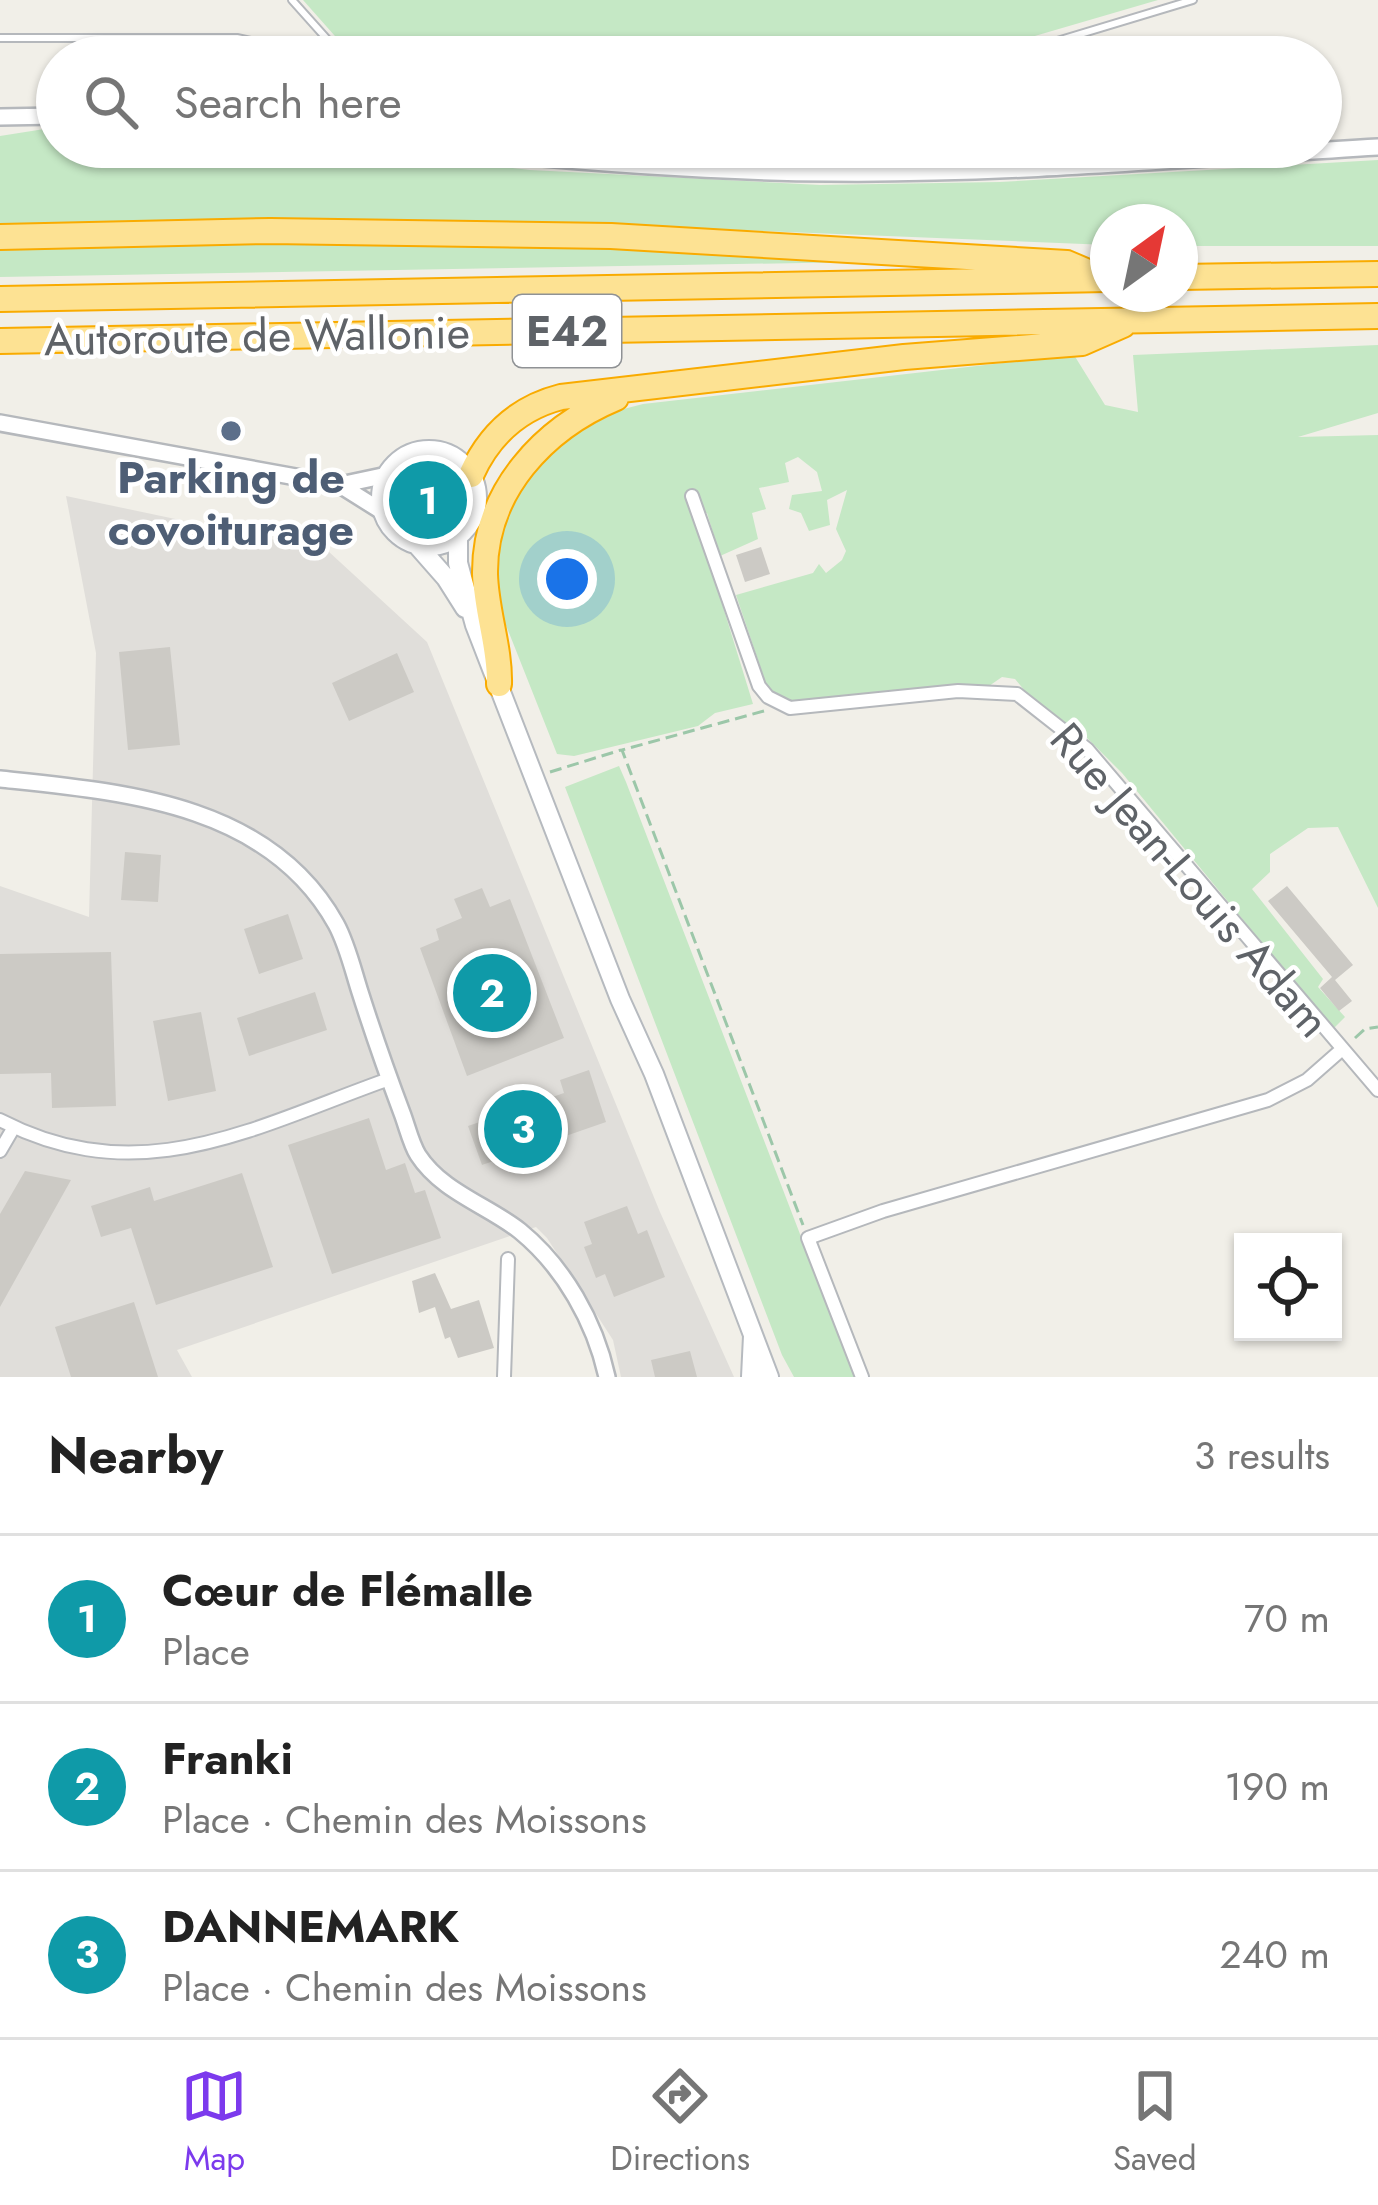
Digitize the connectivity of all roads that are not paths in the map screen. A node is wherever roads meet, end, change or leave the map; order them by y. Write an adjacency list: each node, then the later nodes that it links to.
1 (292, 0): 3 (lane)
2 (1192, 0): 4 (lane)
3 (324, 36)
4 (1073, 36)
5 (0, 38): 6 (lane)
6 (36, 38)
7 (36, 116): 8 (street)
8 (0, 117)
9 (1378, 146): 10 (street)
10 (1342, 148)
11 (729, 168): 12 (street)
12 (967, 168)
13 (0, 237): 14 (highway)
14 (1090, 273)
15 (1378, 274): 16 (highway)
16 (1198, 278)
17 (1090, 279): 18 (highway, Autoroute de Wallonie / E42)
18 (0, 299)
19 (1378, 316): 20 (highway, Autoroute de Wallonie / E42)
20 (1135, 321): 21 (highway, Autoroute de Wallonie / E42); 22 (highway)
21 (0, 340)
22 (661, 386): 25 (highway); 32 (highway)
23 (0, 423): 26 (street)
24 (387, 475): 25 (main road); 26 (street); 28 (main road)
25 (471, 475): 29 (main road)
26 (340, 485): 28 (street)
27 (692, 496): 34 (street, Rue Jean-Louis Adam)
28 (383, 512): 30 (main road)
29 (458, 536): 30 (main road); 31 (main road)
30 (417, 545): 31 (main road)
31 (475, 625): 32 (main road)
32 (499, 684): 41 (main road)
33 (0, 779): 35 (street)
34 (1340, 1051): 36 (street, Rue Jean-Louis Adam); 46 (street)
35 (389, 1079): 38 (street); 43 (street)
36 (1378, 1090)
37 (0, 1120): 38 (street)
38 (14, 1127): 39 (street)
39 (0, 1151)
40 (508, 1259): 42 (street)
41 (754, 1331): 44 (main road); 45 (main road)
42 (505, 1377)
43 (607, 1377)
44 (752, 1377)
45 (774, 1377)
46 (862, 1377)

